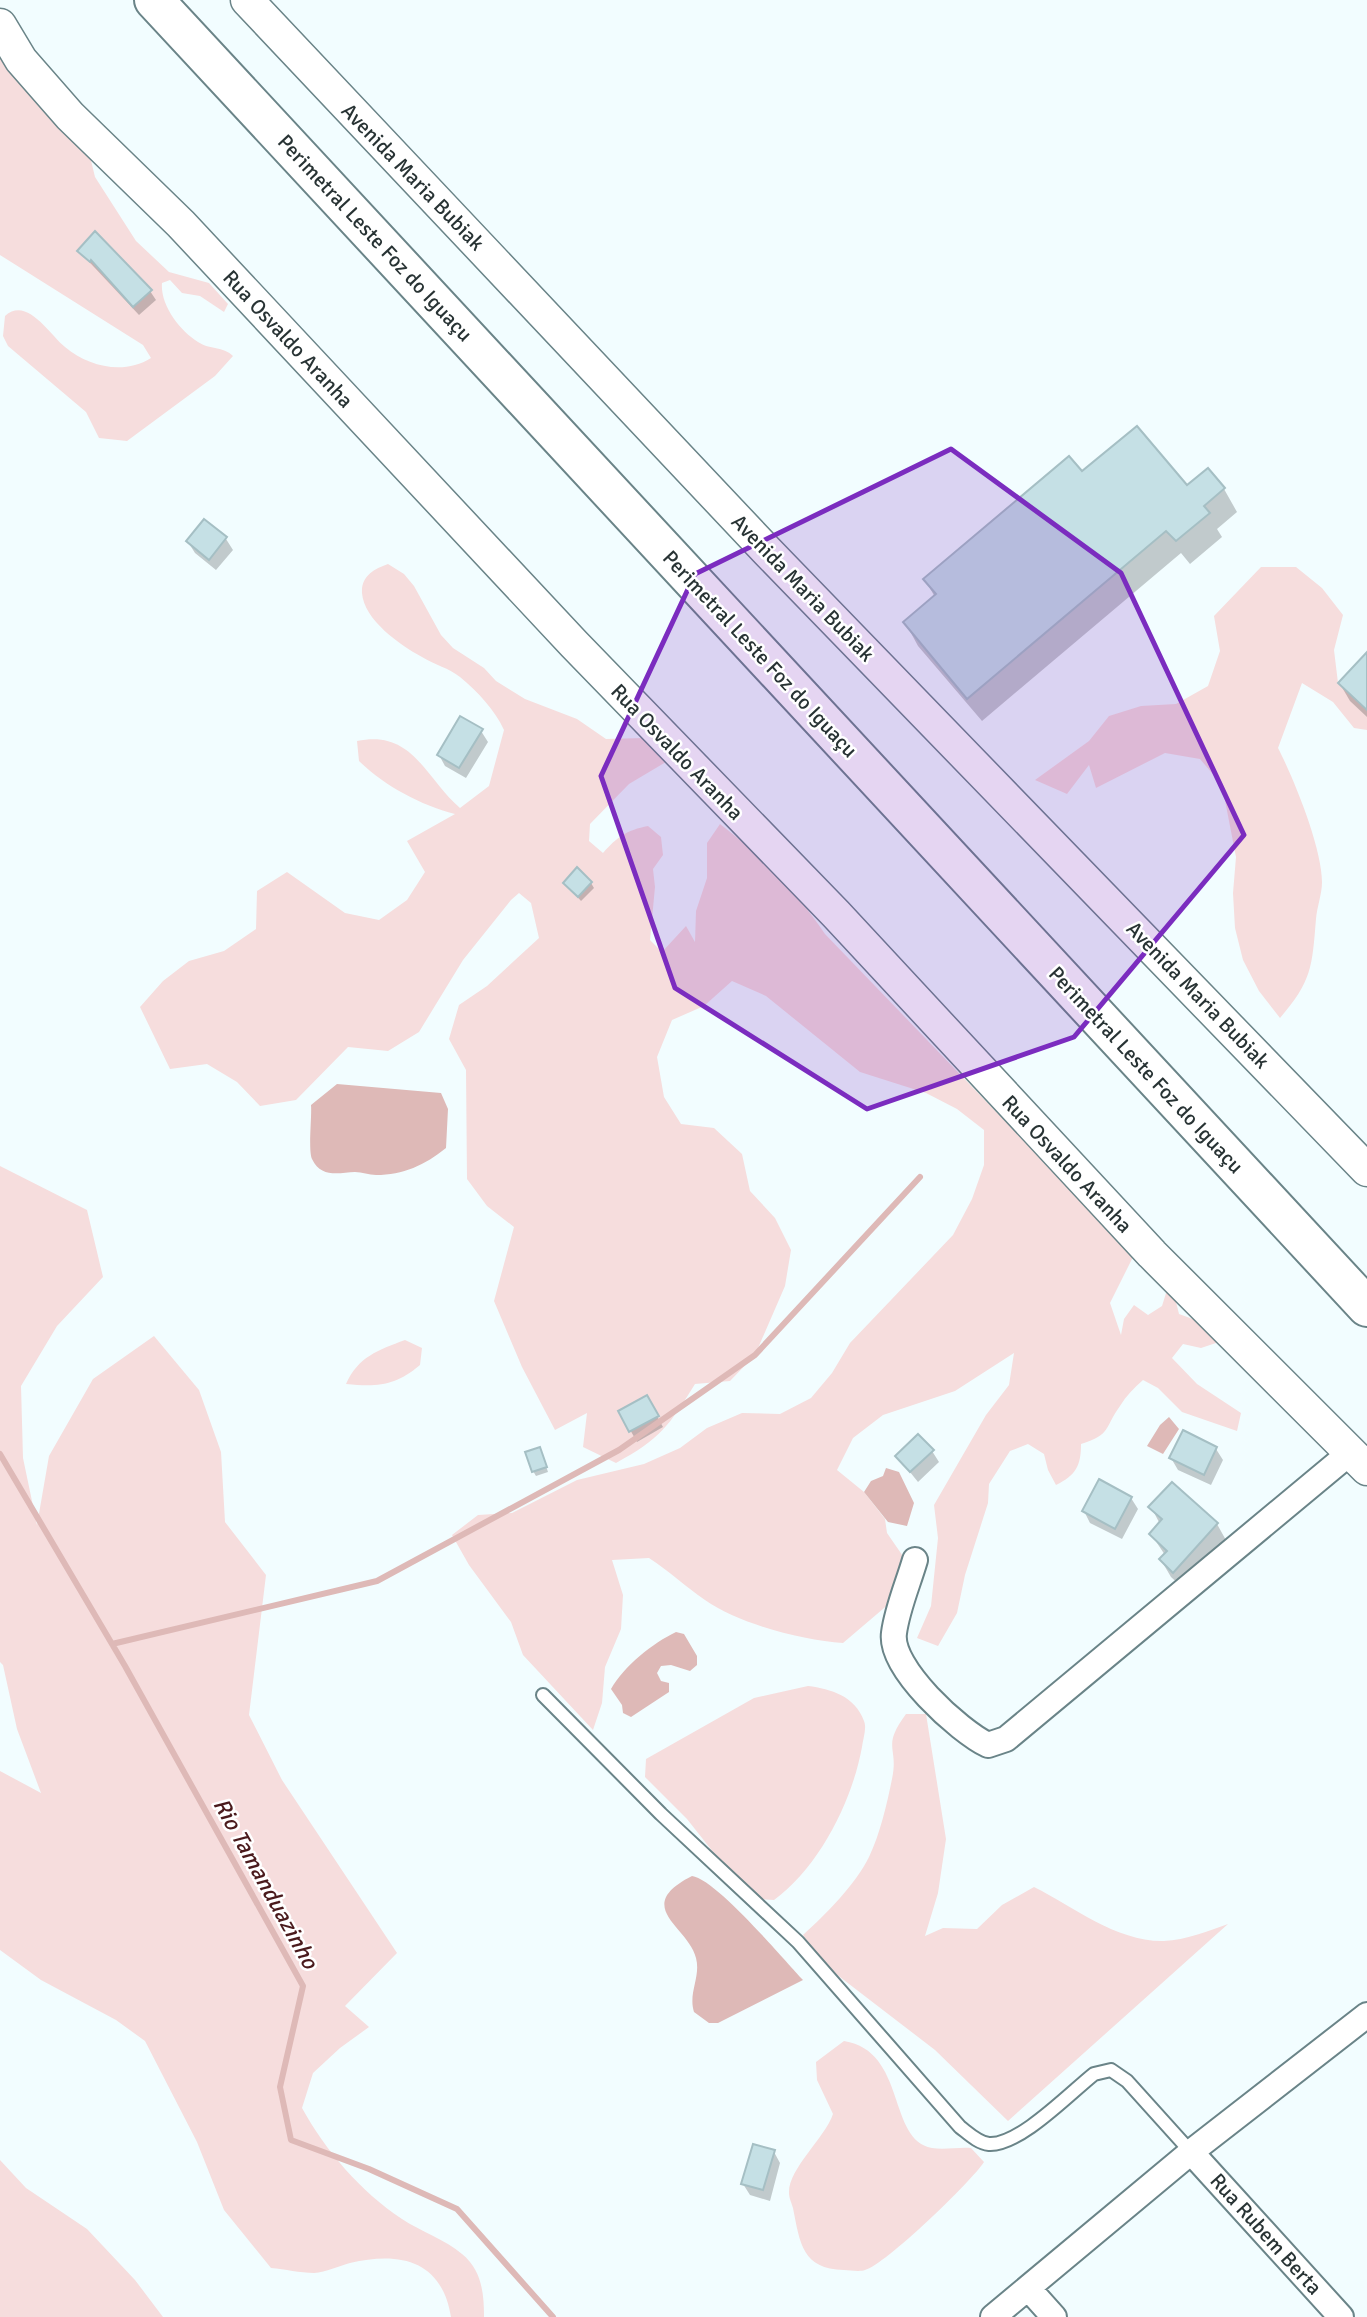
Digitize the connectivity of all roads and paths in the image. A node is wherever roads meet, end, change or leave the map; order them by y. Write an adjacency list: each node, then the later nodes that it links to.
1 (154, 0): 5 (highway, Perimetral Leste Foz do Iguaçu)
2 (247, 0): 4 (street, Avenida Maria Bubiak)
3 (0, 25): 6 (street, Rua Osvaldo Aranha)
4 (1367, 1170)
5 (1367, 1307)
6 (1359, 1460): 7 (street)
7 (915, 1560)
8 (543, 1695): 10 (lane)
9 (1366, 2019): 10 (street)
10 (1191, 2152): 11 (street); 14 (street, Rua Rubem Berta)
11 (1028, 2288): 12 (street); 13 (street)
12 (993, 2317)
13 (1054, 2317)
14 (1341, 2317)

